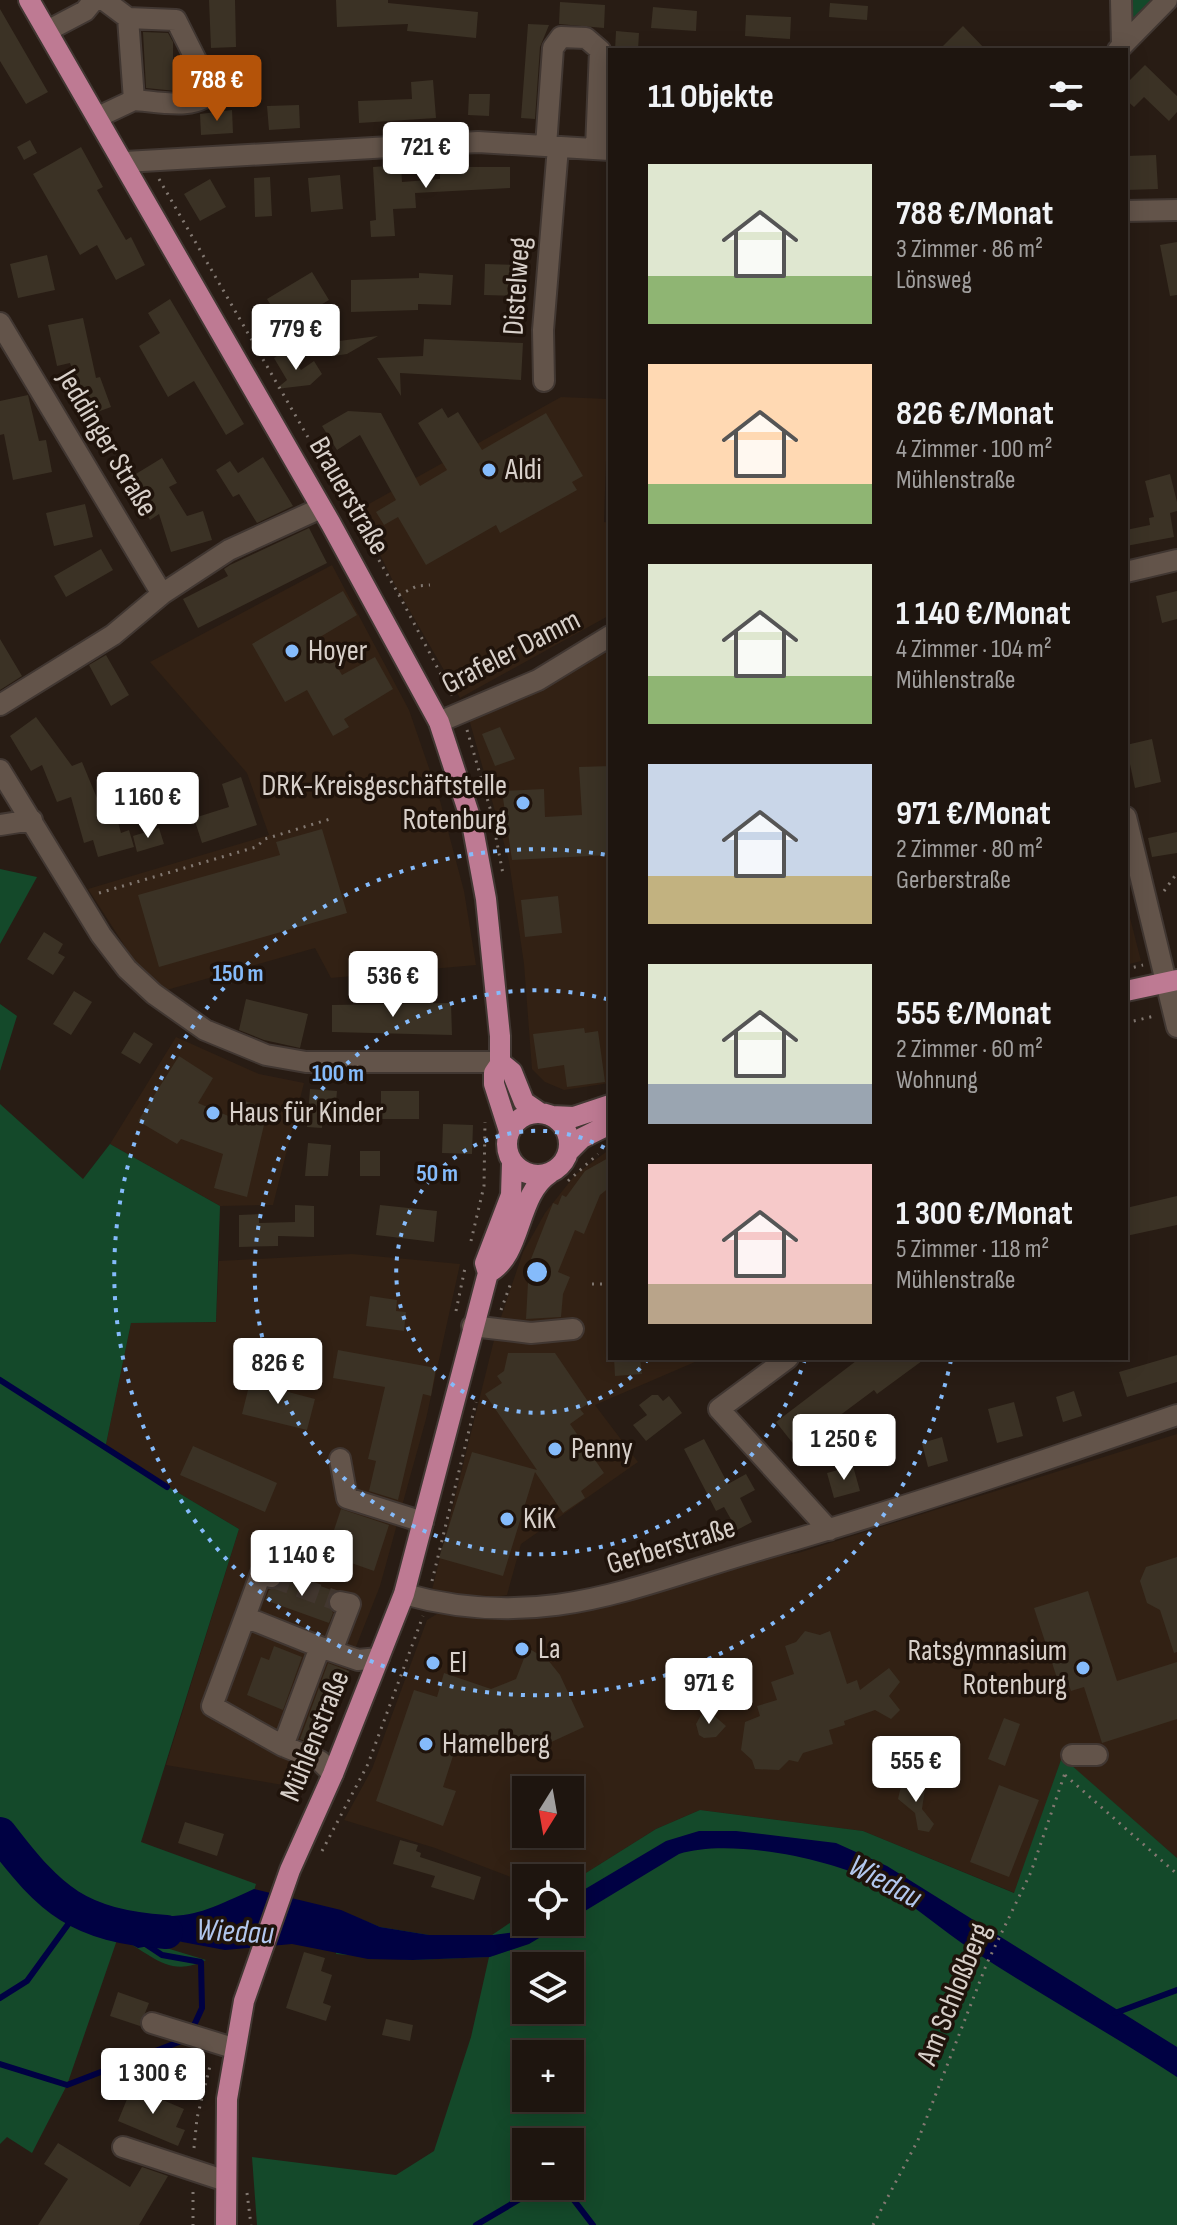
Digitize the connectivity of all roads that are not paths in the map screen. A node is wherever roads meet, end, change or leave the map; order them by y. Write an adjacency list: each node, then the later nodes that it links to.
1 (29, 0): 7 (main road, Brauerstraße)
2 (94, 0): 7 (street)
3 (104, 0): 6 (street)
4 (1121, 0): 8 (street)
5 (1167, 0): 8 (street)
6 (128, 18): 9 (street); 9 (street)
7 (47, 31): 10 (main road, Brauerstraße)
8 (1120, 48)
9 (134, 100): 10 (street)
10 (98, 117): 13 (main road, Brauerstraße)
11 (552, 147): 12 (street); 12 (street, Distelweg); 13 (street); 17 (street, Distelweg)
12 (603, 149)
13 (125, 162): 18 (main road, Brauerstraße)
14 (1177, 210): 15 (street)
15 (1128, 211)
16 (0, 323): 21 (street, Jeddinger Straße)
17 (544, 381)
18 (321, 508): 21 (street); 24 (main road, Brauerstraße)
19 (1177, 560): 20 (street)
20 (1128, 572)
21 (162, 594): 23 (street)
22 (608, 637): 24 (street, Grafeler Damm)
23 (0, 705)
24 (439, 722): 32 (main road, Brauerstraße)
25 (0, 770): 26 (street)
26 (32, 820): 28 (street); 32 (street)
27 (1128, 824): 29 (street)
28 (0, 825)
29 (1171, 982): 30 (main road); 31 (street)
30 (1128, 991)
31 (1175, 1019)
32 (500, 1062): 34 (main road, Brauerstraße); 36 (main road, Brauerstraße)
33 (608, 1106): 34 (main road)
34 (546, 1115): 36 (main road); 37 (main road)
35 (608, 1125): 37 (main road)
36 (509, 1131): 38 (main road)
37 (568, 1152): 39 (main road)
38 (512, 1163): 39 (main road); 40 (main road, Mühlenstraße)
39 (550, 1173): 40 (main road, Mühlenstraße)
40 (488, 1273): 41 (main road, Mühlenstraße)
41 (463, 1323): 42 (street); 46 (main road, Mühlenstraße)
42 (573, 1329)
43 (785, 1360): 47 (street)
44 (1177, 1415): 47 (street, Gerberstraße)
45 (340, 1459): 46 (street)
46 (423, 1522): 49 (main road, Mühlenstraße)
47 (829, 1530): 49 (street, Gerberstraße)
48 (271, 1577): 51 (street)
49 (404, 1594): 53 (main road, Mühlenstraße)
50 (340, 1602): 52 (street)
51 (245, 1617): 52 (street); 54 (street)
52 (326, 1649): 53 (street); 54 (street)
53 (379, 1658): 57 (main road, Mühlenstraße)
54 (283, 1746): 57 (street)
55 (1097, 1755): 56 (street)
56 (1068, 1765)
57 (333, 1774): 59 (main road, Mühlenstraße)
58 (152, 2023): 59 (street)
59 (233, 2048): 61 (main road, Mühlenstraße)
60 (123, 2147): 61 (street)
61 (236, 2183): 62 (main road, Mühlenstraße)
62 (226, 2225)

